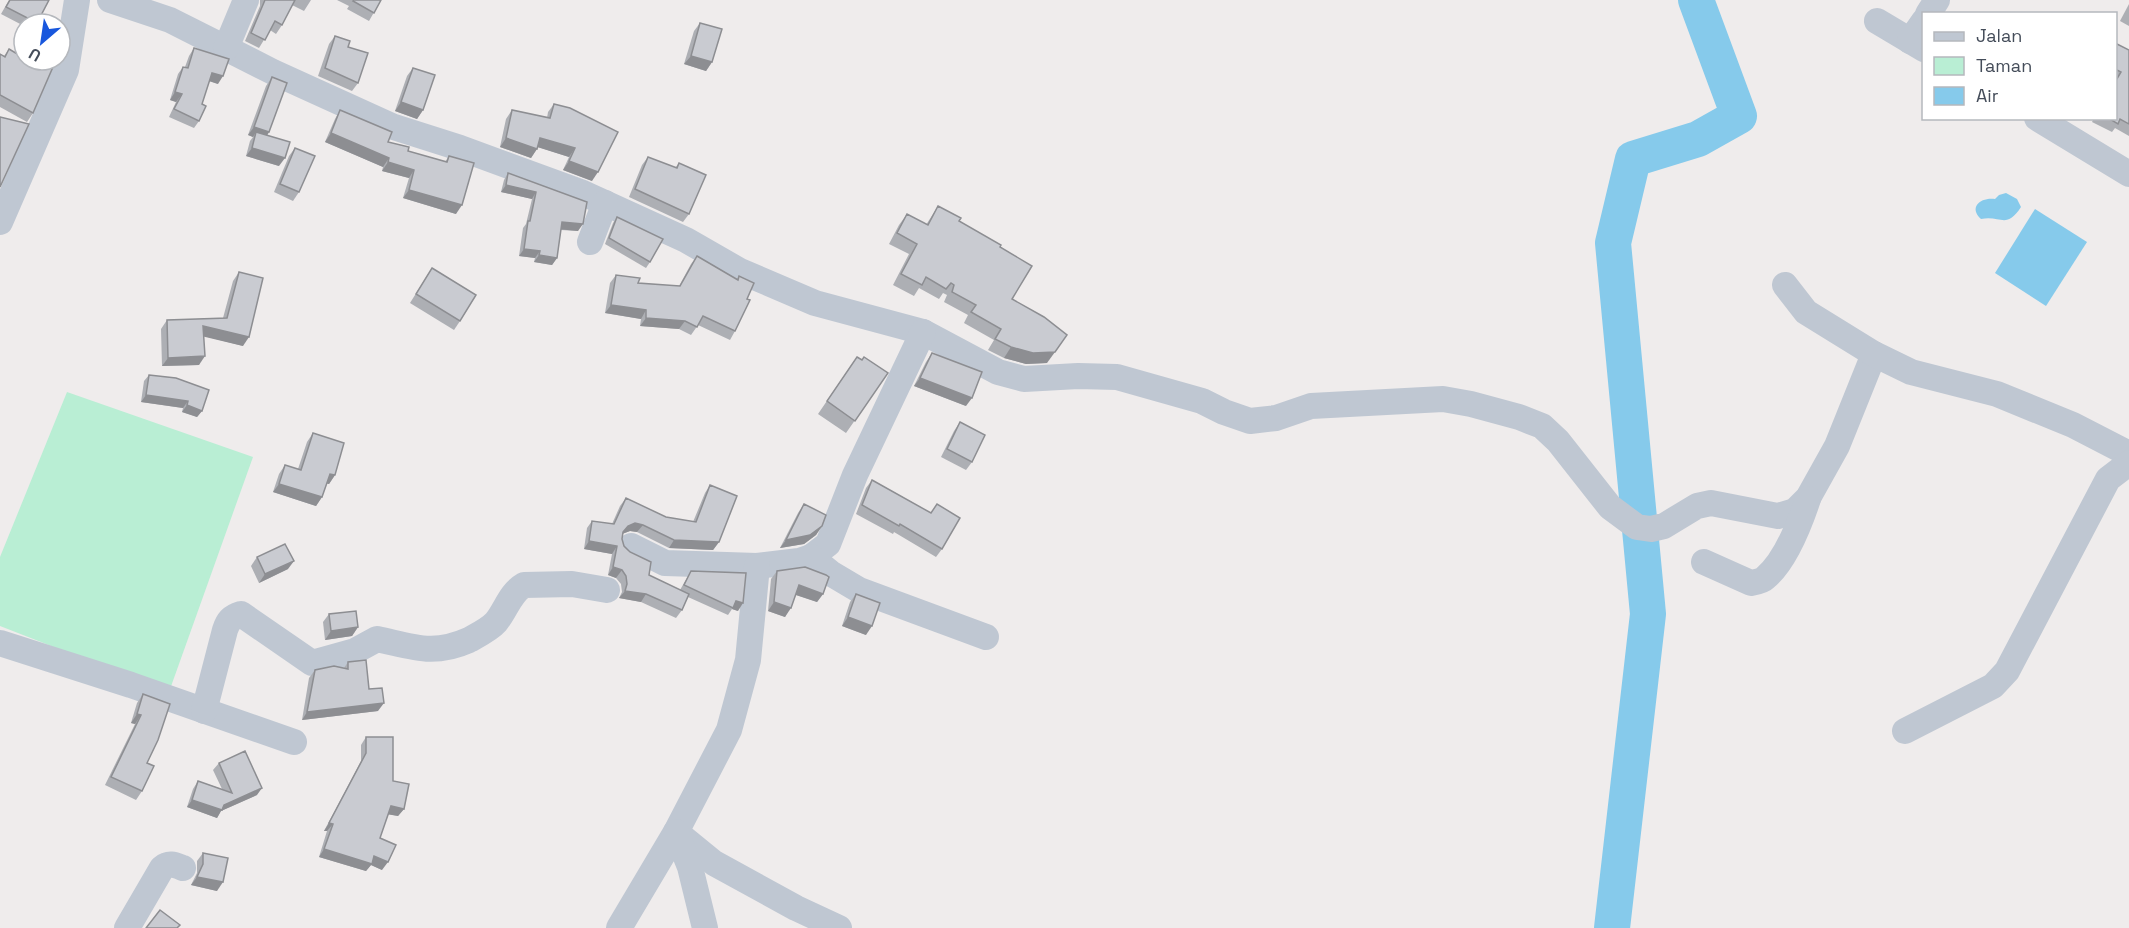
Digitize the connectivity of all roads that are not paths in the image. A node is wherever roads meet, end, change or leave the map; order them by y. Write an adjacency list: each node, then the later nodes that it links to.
1 (77, 0): 10 (street)
2 (110, 0): 6 (street)
3 (246, 0): 6 (street)
4 (1877, 21): 5 (street)
5 (1919, 37)
6 (226, 48): 9 (street)
7 (2040, 120): 8 (street)
8 (2129, 174)
9 (605, 203): 11 (street); 13 (street)
10 (0, 222)
11 (590, 242)
12 (1785, 285): 14 (street)
13 (923, 332): 17 (street); 19 (street)
14 (1874, 354): 15 (street); 17 (street)
15 (2129, 454)
16 (2129, 463): 26 (street)
17 (1808, 498): 20 (street)
18 (631, 546): 21 (street)
19 (811, 557): 21 (street); 23 (street)
20 (1704, 562)
21 (757, 566): 28 (street)
22 (607, 590): 25 (street)
23 (986, 637)
24 (0, 643): 25 (street)
25 (204, 711): 27 (street)
26 (1905, 731)
27 (294, 742)
28 (676, 832): 31 (street); 32 (street); 33 (street)
29 (183, 868): 30 (street)
30 (127, 928)
31 (619, 928)
32 (705, 928)
33 (839, 928)

